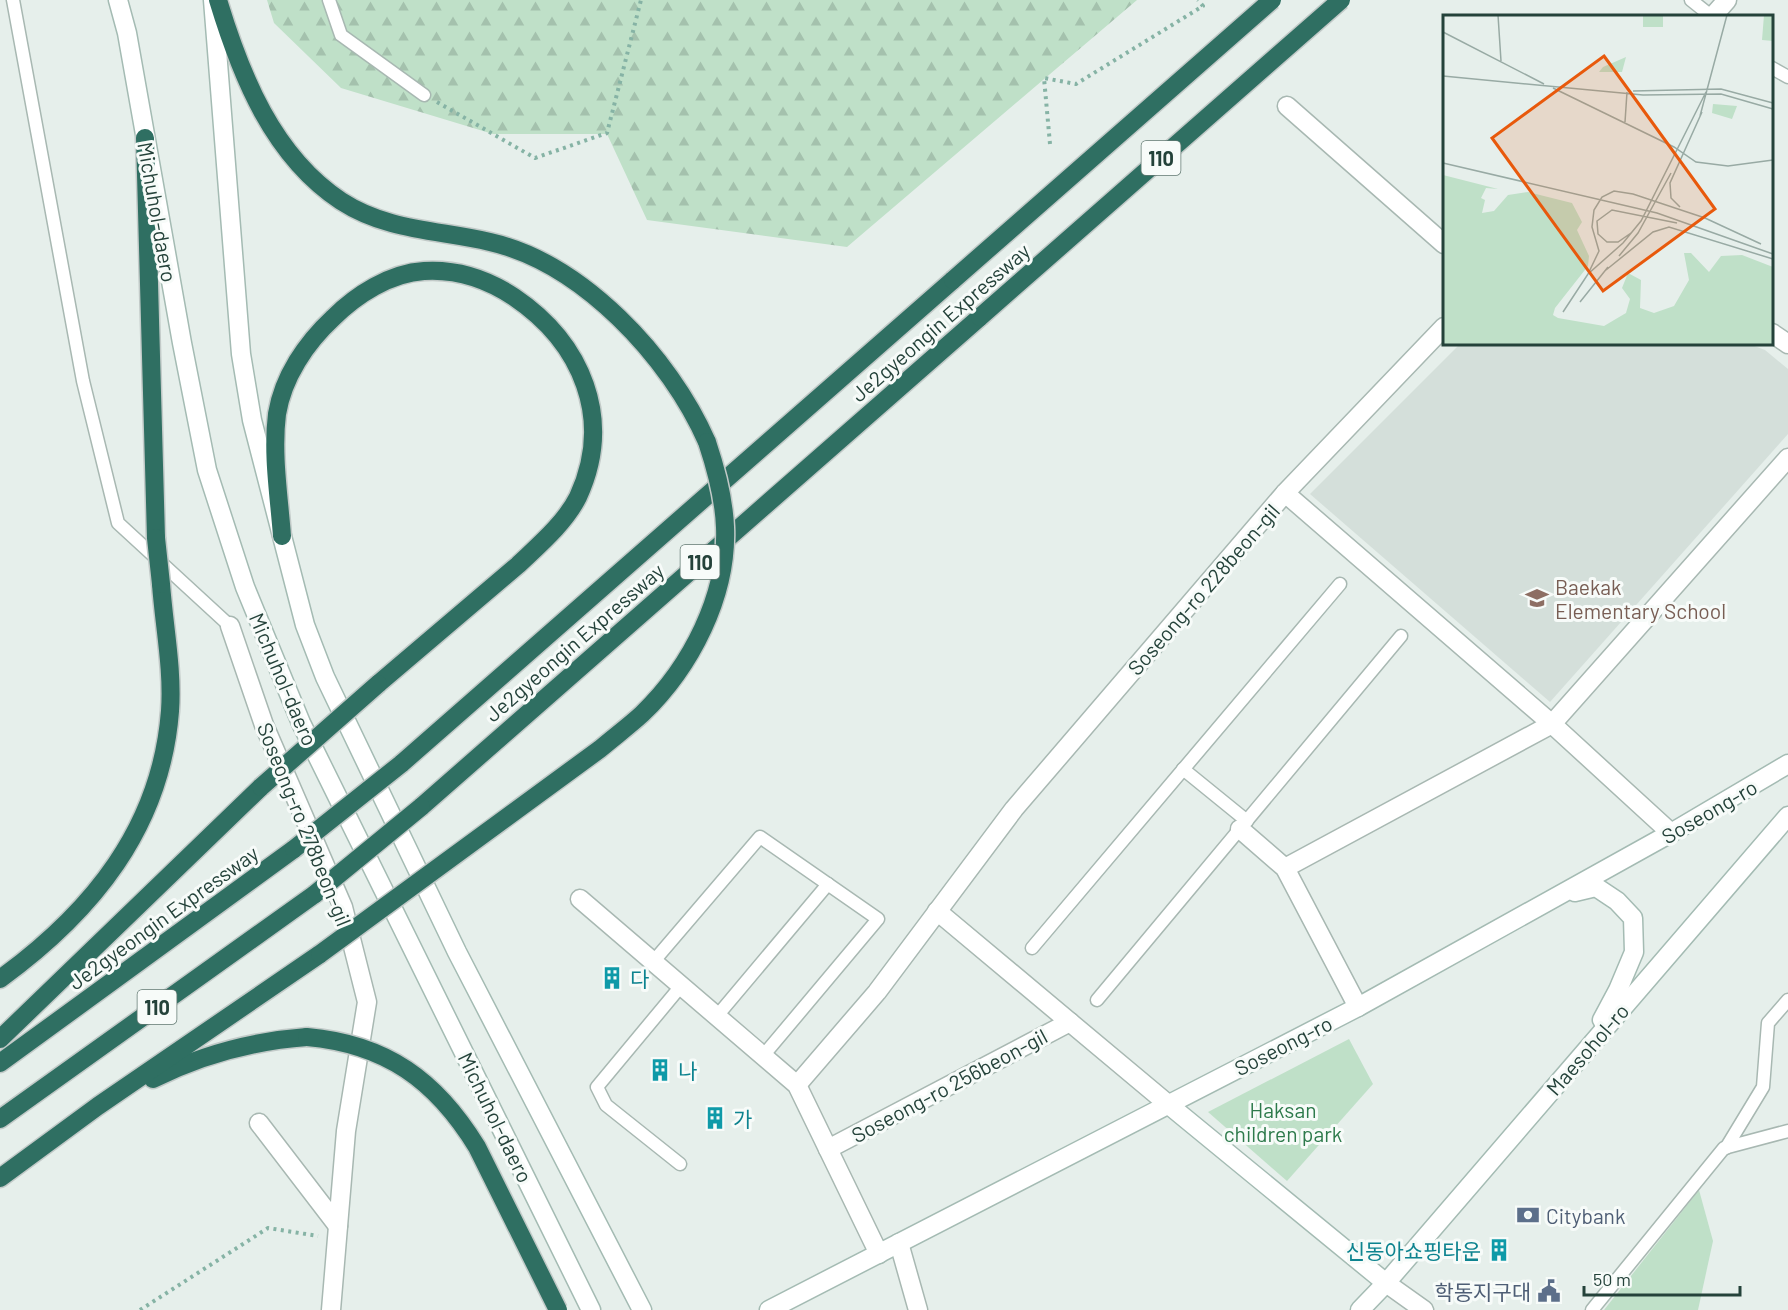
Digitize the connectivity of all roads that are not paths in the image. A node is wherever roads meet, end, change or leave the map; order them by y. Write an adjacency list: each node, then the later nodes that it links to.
1 (13, 0): 25 (lane)
2 (118, 0): 16 (street, Michuhol-daero)
3 (213, 0): 23 (street, Michuhol-daero)
4 (218, 0): 53 (highway, bridge)
5 (329, 0): 14 (lane)
6 (1272, 0): 50 (highway, Je2gyeongin Expressway / 110, bridge)
7 (1341, 0): 54 (highway, Je2gyeongin Expressway / 110, bridge)
8 (1691, 0): 10 (lane)
9 (1727, 0): 11 (street)
10 (1711, 15)
11 (1713, 15)
12 (1773, 69): 13 (lane)
13 (1788, 78)
14 (424, 94)
15 (1287, 106): 17 (street)
16 (145, 138): 40 (highway, bridge); 67 (street, Michuhol-daero)
17 (1443, 243)
18 (1443, 328): 22 (street)
19 (1773, 334): 20 (street)
20 (1788, 344)
21 (1788, 458): 27 (street)
22 (1285, 493): 27 (street, Soseong-ro 228beon-gil); 37 (street, Soseong-ro 228beon-gil)
23 (282, 536): 47 (highway, bridge); 68 (street, Michuhol-daero)
24 (1340, 584): 29 (lane)
25 (230, 626): 61 (street, Soseong-ro 278beon-gil)
26 (1401, 636): 31 (lane)
27 (1552, 724): 32 (street, Soseong-ro 228beon-gil); 33 (street)
28 (1788, 764): 32 (street, Soseong-ro)
29 (1184, 769): 31 (lane); 38 (lane)
30 (1788, 816): 48 (street, Maesohol-ro)
31 (1243, 825): 33 (street); 42 (lane)
32 (1671, 833): 35 (street, Soseong-ro)
33 (1285, 868): 44 (street)
34 (828, 884): 39 (lane); 45 (lane); 49 (lane)
35 (1556, 897): 44 (street, Soseong-ro); 48 (street)
36 (580, 899): 39 (street, Soseong-ro 256beon-gil)
37 (938, 911): 46 (street); 51 (street)
38 (1032, 948)
39 (653, 962): 41 (street, Soseong-ro 256beon-gil)
40 (0, 979)
41 (681, 986): 45 (street, Soseong-ro 256beon-gil); 59 (lane)
42 (1097, 1000)
43 (1788, 1000): 57 (lane)
44 (1358, 1007): 52 (street, Soseong-ro)
45 (717, 1016): 49 (street, Soseong-ro 256beon-gil)
46 (1070, 1022): 52 (street); 58 (street, Soseong-ro 256beon-gil)
47 (0, 1038)
48 (1585, 1052): 64 (street, Maesohol-ro)
49 (763, 1056): 51 (street, Soseong-ro 256beon-gil)
50 (0, 1063)
51 (797, 1085): 58 (street, Soseong-ro 256beon-gil)
52 (1169, 1105): 62 (street, Soseong-ro); 64 (street)
53 (98, 1106): 60 (highway); 66 (highway, bridge)
54 (0, 1119)
55 (259, 1123): 61 (street)
56 (1788, 1131): 57 (lane)
57 (1726, 1148): 74 (lane)
58 (828, 1149): 63 (street, Soseong-ro 256beon-gil)
59 (680, 1164)
60 (0, 1178)
61 (337, 1232): 65 (street, Soseong-ro 278beon-gil)
62 (899, 1243): 63 (street, Soseong-ro); 70 (street)
63 (879, 1254): 69 (street, Soseong-ro)
64 (1386, 1283): 71 (street); 72 (street); 73 (street)
65 (331, 1310)
66 (558, 1310)
67 (591, 1310)
68 (642, 1310)
69 (769, 1310)
70 (918, 1310)
71 (1360, 1310)
72 (1373, 1310)
73 (1424, 1310)
74 (1592, 1310)

